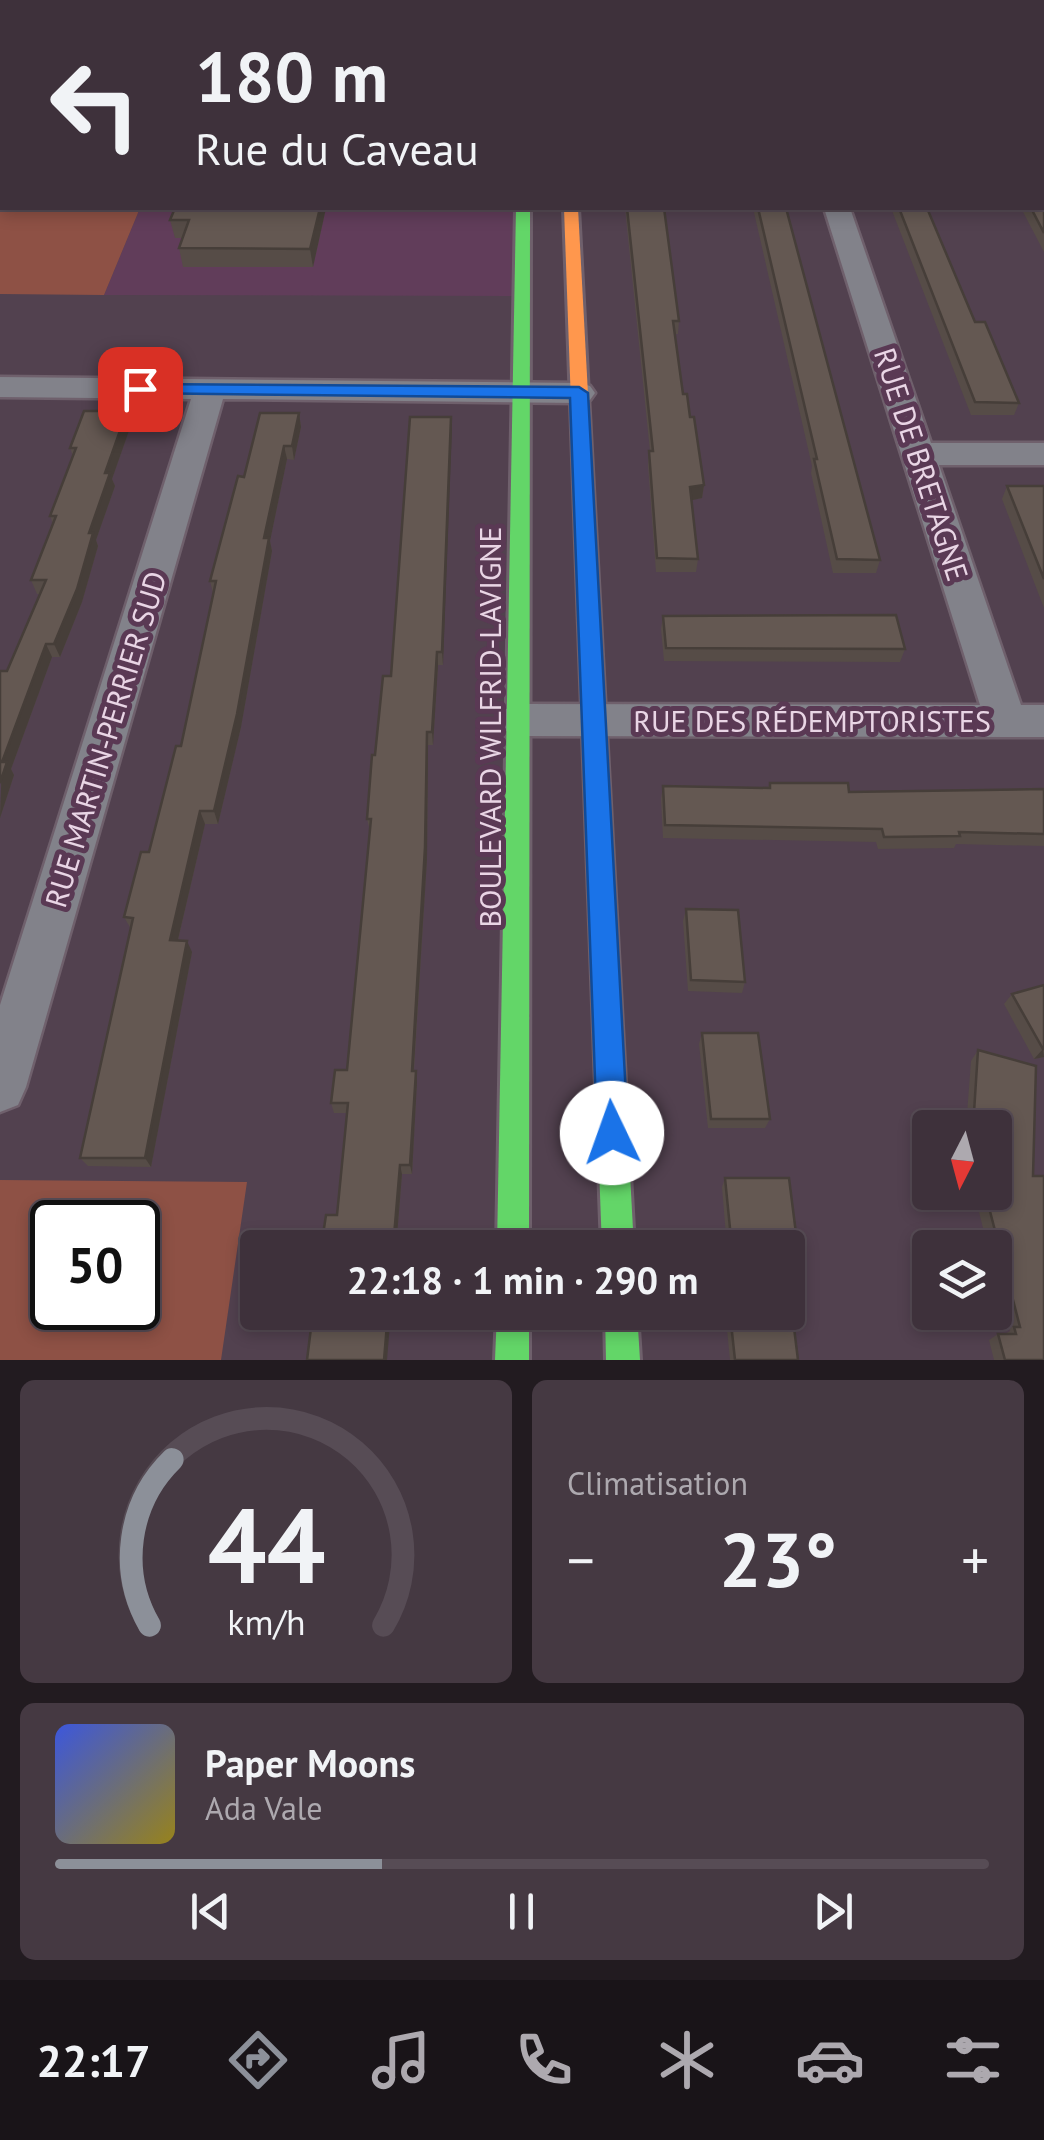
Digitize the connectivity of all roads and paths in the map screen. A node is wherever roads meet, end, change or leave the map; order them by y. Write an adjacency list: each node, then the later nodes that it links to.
1 (522, 210): 6 (main road, BOULEVARD WILFRID-LAVIGNE)
2 (571, 210): 7 (main road)
3 (838, 210): 8 (street, RUE DE BRETAGNE)
4 (0, 387): 5 (street)
5 (210, 390): 6 (street); 13 (street, RUE MARTIN-PERRIER SUD)
6 (522, 392): 7 (street); 11 (main road, BOULEVARD WILFRID-LAVIGNE)
7 (579, 393): 10 (main road)
8 (918, 454): 9 (street); 12 (street, RUE DE BRETAGNE)
9 (1044, 454)
10 (594, 719): 11 (street, RUE DES RÉDEMPTORISTES); 12 (street, RUE DES RÉDEMPTORISTES); 15 (main road)
11 (520, 720): 14 (main road, BOULEVARD WILFRID-LAVIGNE)
12 (1025, 721)
13 (0, 1087)
14 (514, 1230)
15 (617, 1230)
16 (512, 1330): 18 (main road)
17 (621, 1330): 19 (main road)
18 (512, 1360)
19 (623, 1360)

